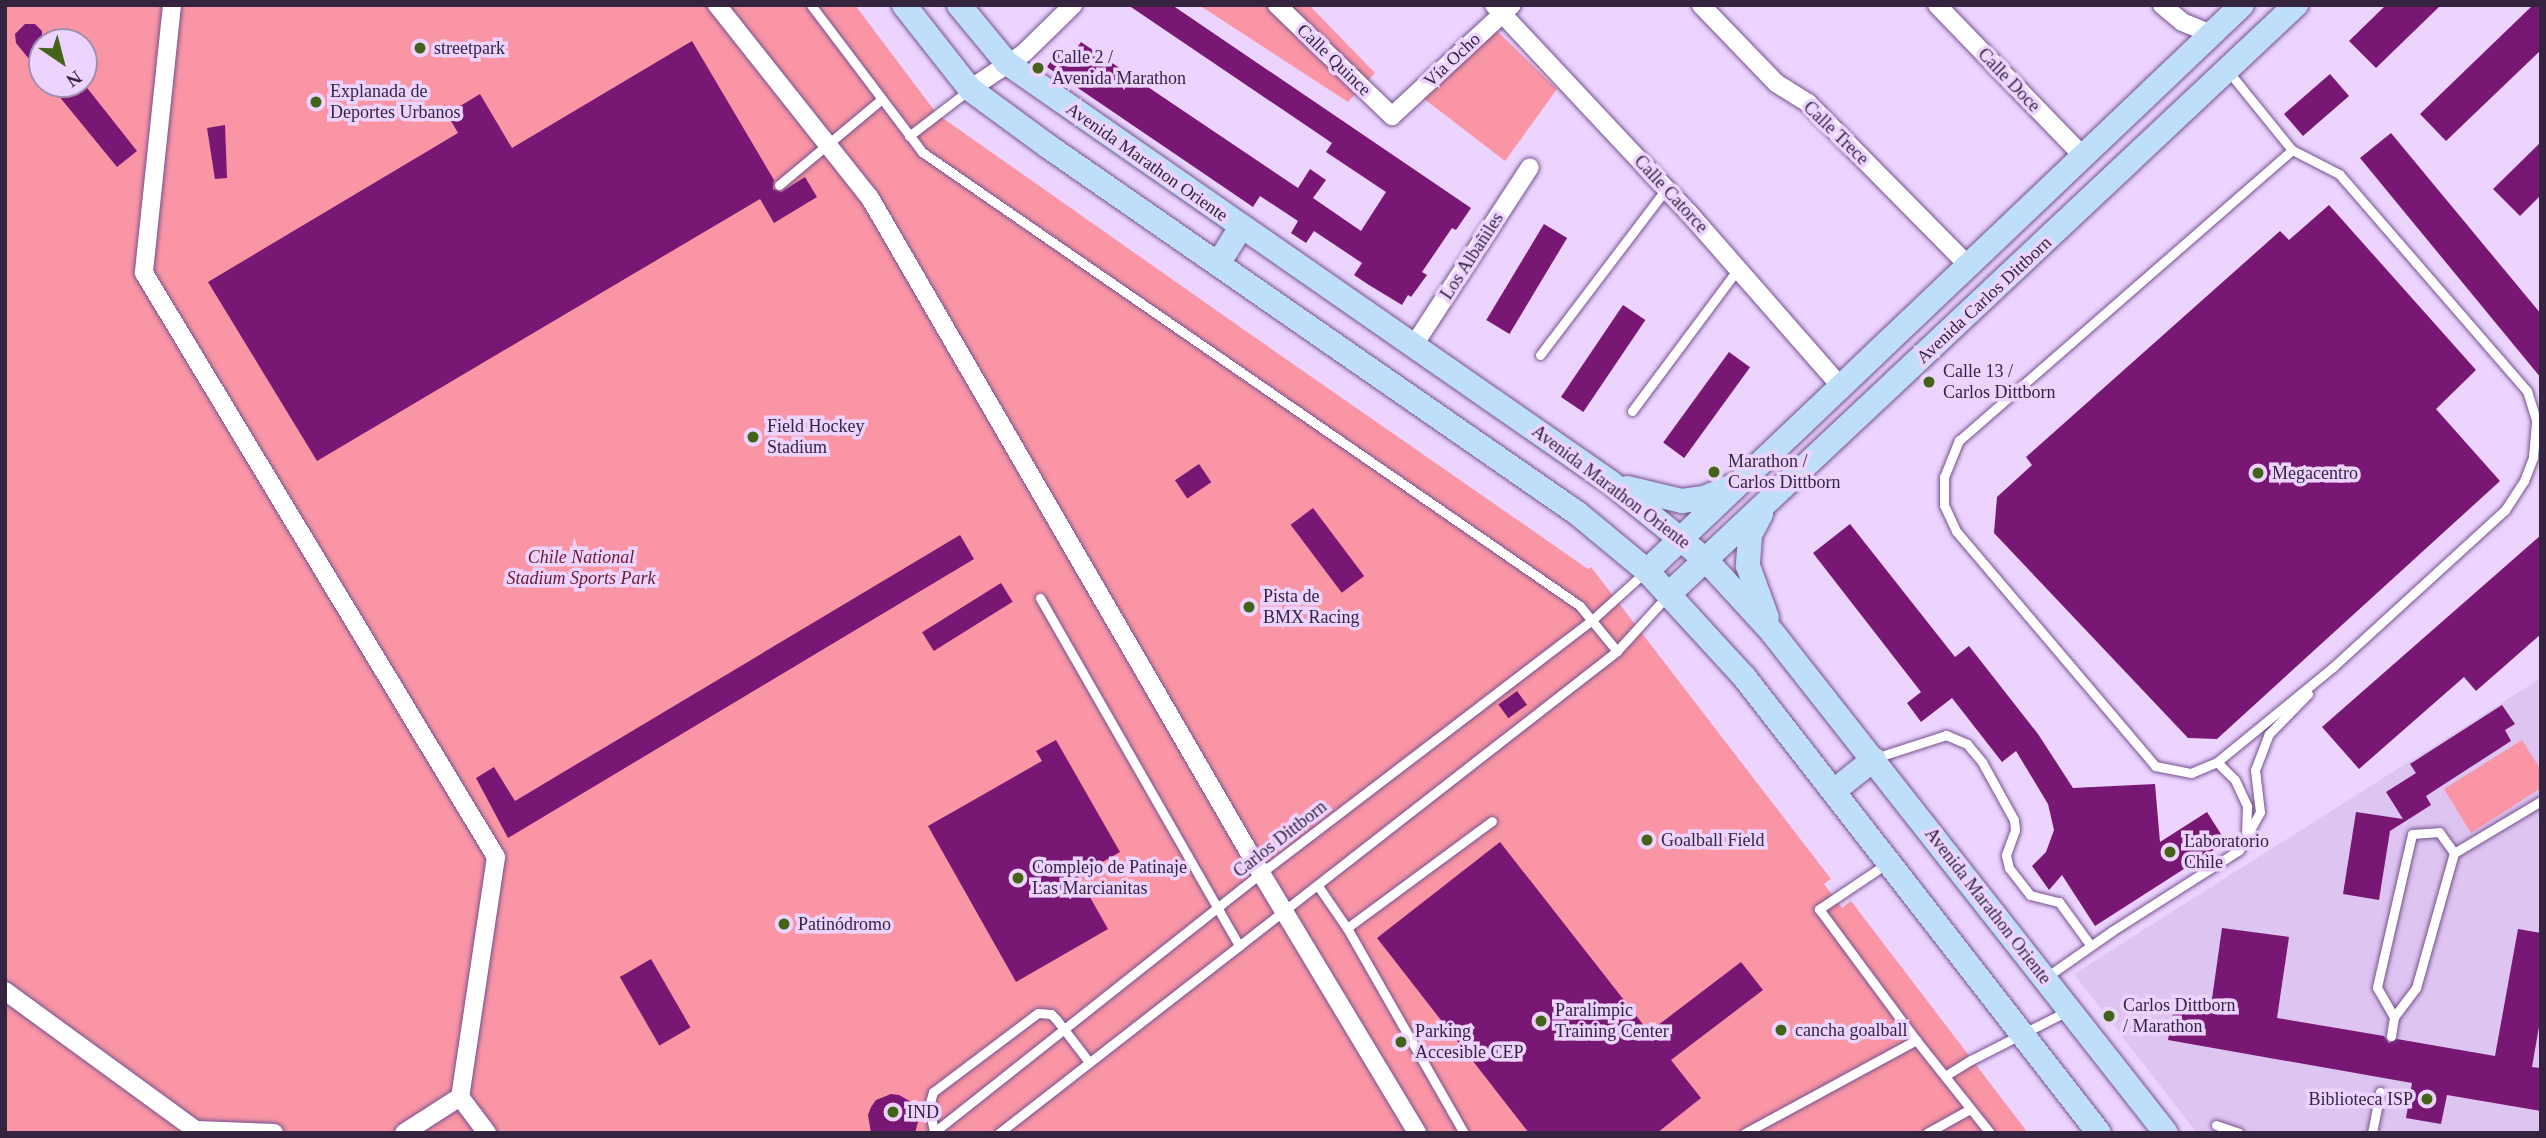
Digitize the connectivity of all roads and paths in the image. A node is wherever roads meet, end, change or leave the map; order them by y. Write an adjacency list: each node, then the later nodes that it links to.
1 (172, 5): 73 (street)
2 (717, 5): 21 (street)
3 (811, 5): 18 (lane)
4 (904, 5): 17 (main road)
5 (959, 5): 15 (main road, Avenida Marathon Oriente)
6 (1073, 5): 15 (street)
7 (1277, 5): 19 (street, Calle Quince)
8 (1701, 5): 29 (street, Calle Trece)
9 (1937, 5): 23 (street, Calle Doce)
10 (2162, 5): 14 (street)
11 (2242, 5): 14 (main road, Avenida Carlos Dittborn)
12 (2296, 5): 16 (main road, Avenida Carlos Dittborn)
13 (1503, 8): 19 (street, Vía Ocho); 26 (street, Calle Catorce)
14 (2212, 34): 23 (main road, Avenida Carlos Dittborn)
15 (1007, 63): 17 (street); 27 (main road, Avenida Marathon Oriente)
16 (2228, 71): 22 (lane); 37 (main road, Avenida Carlos Dittborn)
17 (970, 89): 20 (lane); 28 (main road)
18 (882, 99): 20 (lane); 21 (lane)
19 (1392, 116)
20 (909, 136): 43 (lane)
21 (828, 146): 25 (lane); 55 (street)
22 (2292, 150): 46 (lane); 48 (lane)
23 (2081, 155): 29 (main road, Avenida Carlos Dittborn)
24 (1530, 167): 31 (street, Los Albañiles)
25 (779, 185)
26 (1666, 189): 30 (street, Calle Catorce); 32 (lane)
27 (1241, 227): 28 (main road); 31 (main road, Avenida Marathon Oriente)
28 (1219, 264): 40 (main road)
29 (1968, 265): 33 (main road, Avenida Carlos Dittborn)
30 (1738, 269): 33 (street, Calle Catorce); 34 (lane)
31 (1414, 345): 36 (main road, Avenida Marathon Oriente)
32 (1540, 355)
33 (1842, 388): 35 (main road, Avenida Carlos Dittborn)
34 (1632, 411)
35 (1749, 476): 36 (main road); 38 (main road, Avenida Carlos Dittborn)
36 (1610, 482): 38 (main road, Avenida Marathon Oriente)
37 (1770, 502): 39 (main road, Avenida Carlos Dittborn); 44 (main road)
38 (1682, 539): 39 (main road, Avenida Marathon Oriente); 40 (main road, Avenida Carlos Dittborn)
39 (1706, 560): 41 (main road, Avenida Carlos Dittborn); 44 (main road, Avenida Marathon Oriente)
40 (1647, 571): 41 (main road); 43 (lane, Carlos Dittborn)
41 (1670, 593): 45 (lane); 49 (main road)
42 (1040, 598): 57 (lane)
43 (1592, 620): 45 (lane); 55 (lane, Carlos Dittborn)
44 (1772, 632): 47 (main road, Avenida Marathon Oriente)
45 (1617, 651): 56 (lane)
46 (2333, 667): 48 (lane); 52 (lane)
47 (1874, 759): 49 (main road); 61 (lane); 62 (main road, Avenida Marathon Oriente)
48 (2217, 762): 52 (lane)
49 (1834, 792): 54 (main road)
50 (2541, 801): 53 (lane)
51 (1492, 821): 59 (lane)
52 (2239, 850): 61 (lane)
53 (2454, 853): 65 (lane); 65 (lane)
54 (1889, 862): 67 (main road); 69 (lane)
55 (1261, 873): 57 (lane, Carlos Dittborn); 58 (street)
56 (1318, 886): 58 (lane); 59 (lane)
57 (1218, 907): 60 (lane); 66 (lane, Carlos Dittborn)
58 (1284, 911): 60 (lane); 82 (street)
59 (1347, 928): 83 (lane)
60 (1239, 946): 70 (lane)
61 (2091, 946): 62 (lane)
62 (2045, 979): 64 (main road, Avenida Marathon Oriente)
63 (5, 991): 76 (street)
64 (2069, 1010): 67 (lane); 88 (main road, Avenida Marathon Oriente)
65 (2394, 1017): 68 (lane)
66 (1064, 1029): 70 (lane); 77 (lane, Carlos Dittborn); 77 (lane)
67 (2023, 1033): 71 (lane); 87 (main road)
68 (2390, 1036)
69 (1916, 1040): 71 (lane); 84 (lane)
70 (1089, 1062): 81 (lane)
71 (1945, 1076): 74 (lane)
72 (2380, 1092): 90 (lane)
73 (460, 1097): 79 (street); 80 (street)
74 (1970, 1109): 85 (lane); 86 (lane)
75 (2216, 1125): 89 (lane)
76 (198, 1131): 78 (street)
77 (934, 1132)
78 (274, 1133)
79 (404, 1133)
80 (487, 1133)
81 (999, 1133)
82 (1417, 1133)
83 (1464, 1133)
84 (1745, 1133)
85 (1927, 1133)
86 (1990, 1133)
87 (2099, 1133)
88 (2166, 1133)
89 (2239, 1133)
90 (2372, 1133)

